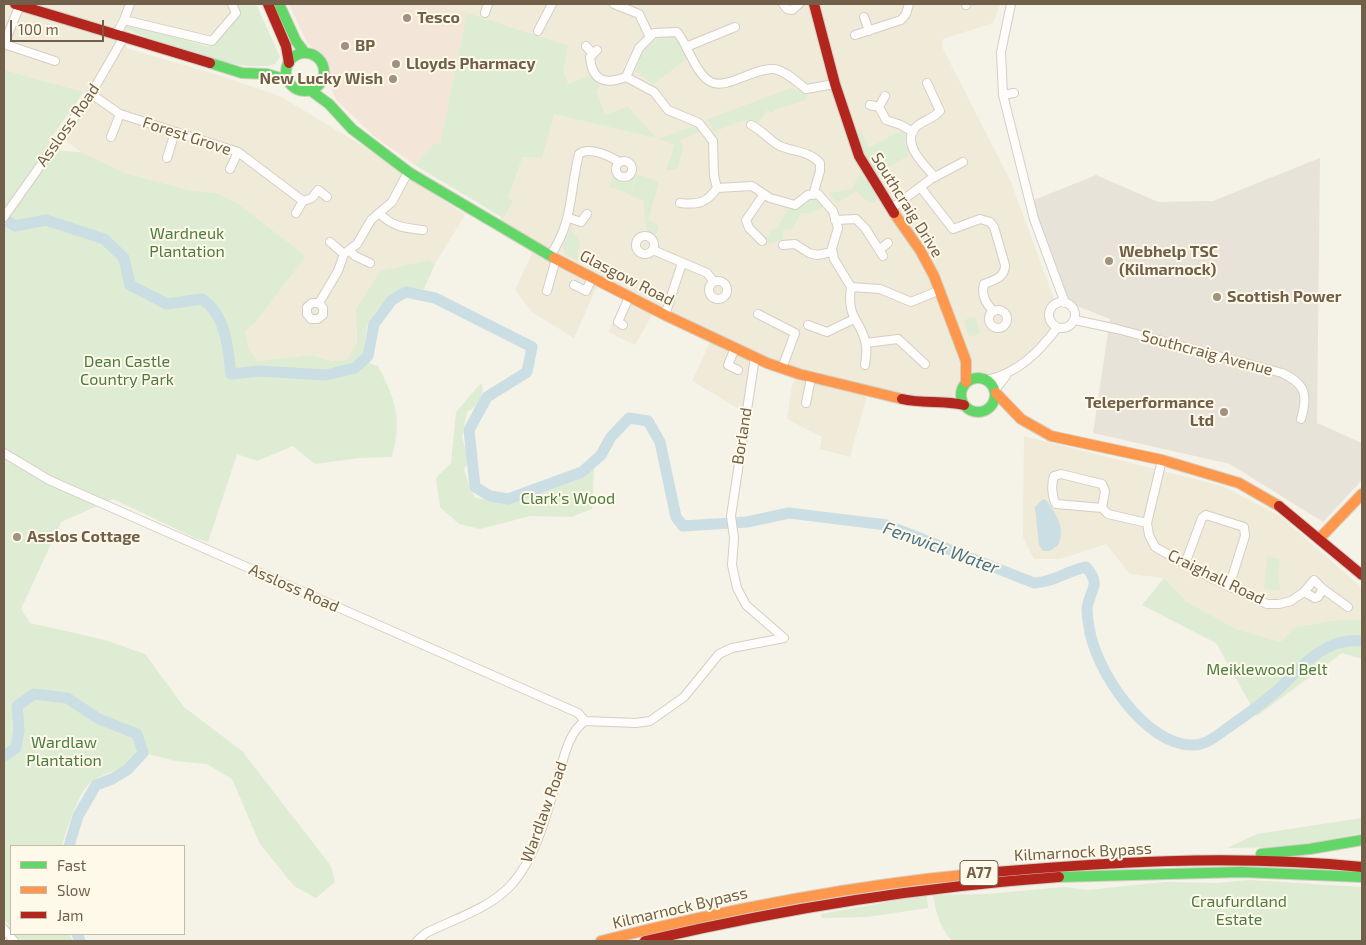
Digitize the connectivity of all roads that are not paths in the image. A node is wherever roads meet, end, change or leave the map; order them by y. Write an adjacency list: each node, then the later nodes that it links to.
1 (18, 4): 22 (main road); 24 (street)
2 (130, 4): 17 (street, Assloss Road)
3 (232, 4): 17 (street)
4 (268, 4): 29 (main road)
5 (280, 4): 27 (main road)
6 (488, 4): 15 (street)
7 (552, 4): 19 (street)
8 (614, 4): 14 (street)
9 (782, 4): 10 (street)
10 (799, 4)
11 (814, 4): 33 (main road, Southcraig Drive)
12 (909, 4): 20 (street)
13 (1011, 4): 37 (street)
14 (624, 6): 23 (street)
15 (485, 13)
16 (864, 17): 20 (street)
17 (124, 20): 22 (street, Assloss Road)
18 (736, 27): 26 (street)
19 (538, 31)
20 (869, 31): 21 (street)
21 (855, 35)
22 (120, 36): 29 (main road); 35 (street, Assloss Road)
23 (650, 37): 26 (street); 30 (street)
24 (4, 44): 28 (street)
25 (586, 46): 30 (street)
26 (686, 47): 33 (street)
27 (305, 53): 29 (main road); 31 (main road)
28 (56, 61)
29 (288, 71): 34 (main road)
30 (626, 77): 54 (street)
31 (322, 80): 34 (main road); 39 (main road, Glasgow Road)
32 (927, 83): 45 (street)
33 (835, 84): 62 (main road, Southcraig Drive)
34 (310, 90): 39 (main road, Glasgow Road)
35 (91, 94): 42 (street, Forest Grove); 65 (street, Assloss Road)
36 (1014, 94): 37 (street)
37 (1003, 95): 93 (street)
38 (886, 96): 41 (street)
39 (329, 104): 52 (main road, Glasgow Road)
40 (870, 105): 41 (street)
41 (879, 107): 45 (street)
42 (120, 114): 44 (street, Forest Grove); 46 (street)
43 (751, 125): 57 (street)
44 (175, 132): 47 (street, Forest Grove); 48 (street)
45 (913, 132): 53 (street)
46 (111, 137)
47 (238, 152): 51 (street); 59 (street, Forest Grove)
48 (167, 158)
49 (619, 162): 68 (street)
50 (963, 162): 53 (street)
51 (230, 169)
52 (408, 172): 64 (street); 82 (main road, Glasgow Road)
53 (935, 177): 55 (street)
54 (717, 188): 56 (street); 61 (street)
55 (921, 188): 62 (street); 94 (street)
56 (764, 194): 57 (street); 75 (street)
57 (813, 194): 70 (street)
58 (327, 197): 59 (street)
59 (303, 201): 63 (street)
60 (680, 203): 61 (street)
61 (690, 204): 67 (street)
62 (892, 208): 89 (main road, Southcraig Drive)
63 (296, 213)
64 (379, 213): 72 (street); 80 (street)
65 (6, 214)
66 (587, 214): 71 (street)
67 (689, 214)
68 (569, 218): 71 (street); 82 (street)
69 (410, 219): 72 (street)
70 (835, 220): 77 (street); 81 (street)
71 (581, 222): 74 (street)
72 (410, 228): 73 (street)
73 (423, 230)
74 (582, 232)
75 (762, 241)
76 (330, 242): 80 (street)
77 (888, 243)
78 (783, 245): 81 (street)
79 (653, 250): 84 (street)
80 (347, 252): 83 (street); 92 (street)
81 (832, 252): 88 (street)
82 (553, 257): 85 (main road, Glasgow Road); 90 (street)
83 (370, 263)
84 (682, 263): 86 (street); 96 (street)
85 (592, 278): 87 (street); 91 (main road, Glasgow Road)
86 (714, 282)
87 (574, 285)
88 (851, 287): 89 (street); 97 (street)
89 (940, 290): 105 (main road, Southcraig Drive)
90 (547, 291)
91 (629, 297): 96 (main road, Glasgow Road); 99 (street)
92 (318, 303)
93 (1065, 303): 98 (street); 101 (street)
94 (993, 312)
95 (758, 314): 108 (street)
96 (665, 315): 103 (main road, Glasgow Road)
97 (854, 319): 100 (street); 102 (street)
98 (1075, 320): 101 (street); 120 (street, Southcraig Avenue)
99 (623, 324)
100 (808, 324)
101 (1057, 328): 110 (street)
102 (866, 343): 106 (street); 107 (street)
103 (735, 348): 104 (main road, Glasgow Road); 109 (street)
104 (755, 357): 108 (main road, Glasgow Road); 133 (street, Borland)
105 (966, 361): 112 (main road, Southcraig Drive); 113 (main road, Southcraig Drive)
106 (925, 364)
107 (865, 365)
108 (782, 368): 111 (main road, Glasgow Road)
109 (738, 370)
110 (1006, 376): 112 (street); 114 (street)
111 (811, 378): 115 (main road, Glasgow Road); 116 (street)
112 (985, 379): 113 (main road); 114 (main road)
113 (964, 387): 115 (main road, Glasgow Road); 117 (main road)
114 (995, 391): 118 (main road); 119 (main road)
115 (946, 401): 117 (main road, Glasgow Road)
116 (806, 402)
117 (964, 405): 118 (main road)
118 (990, 409): 119 (main road)
119 (1012, 412): 122 (main road)
120 (1301, 419)
121 (4, 453): 133 (street, Assloss Road)
122 (1162, 460): 125 (street); 126 (main road)
123 (1362, 494): 126 (main road)
124 (1102, 508): 124 (street); 125 (street)
125 (1147, 523): 127 (street, Craighall Road)
126 (1319, 539): 128 (main road)
127 (1185, 564): 129 (street, Craighall Road); 129 (street)
128 (1362, 576)
129 (1228, 587): 131 (street, Craighall Road)
130 (1323, 589): 131 (street, Craighall Road); 131 (street, Craighall Road); 132 (street)
131 (1304, 592)
132 (1348, 607)
133 (585, 721): 140 (street, Wardlaw Road)
134 (1362, 840): 135 (main road, A77)
135 (1216, 861): 136 (main road, Kilmarnock Bypass / A77); 141 (main road, Kilmarnock Bypass / A77)
136 (1362, 867)
137 (1362, 877): 142 (main road, Kilmarnock Bypass / A77)
138 (4, 929): 139 (street)
139 (14, 941)
140 (417, 941)
141 (601, 941)
142 (645, 941)

